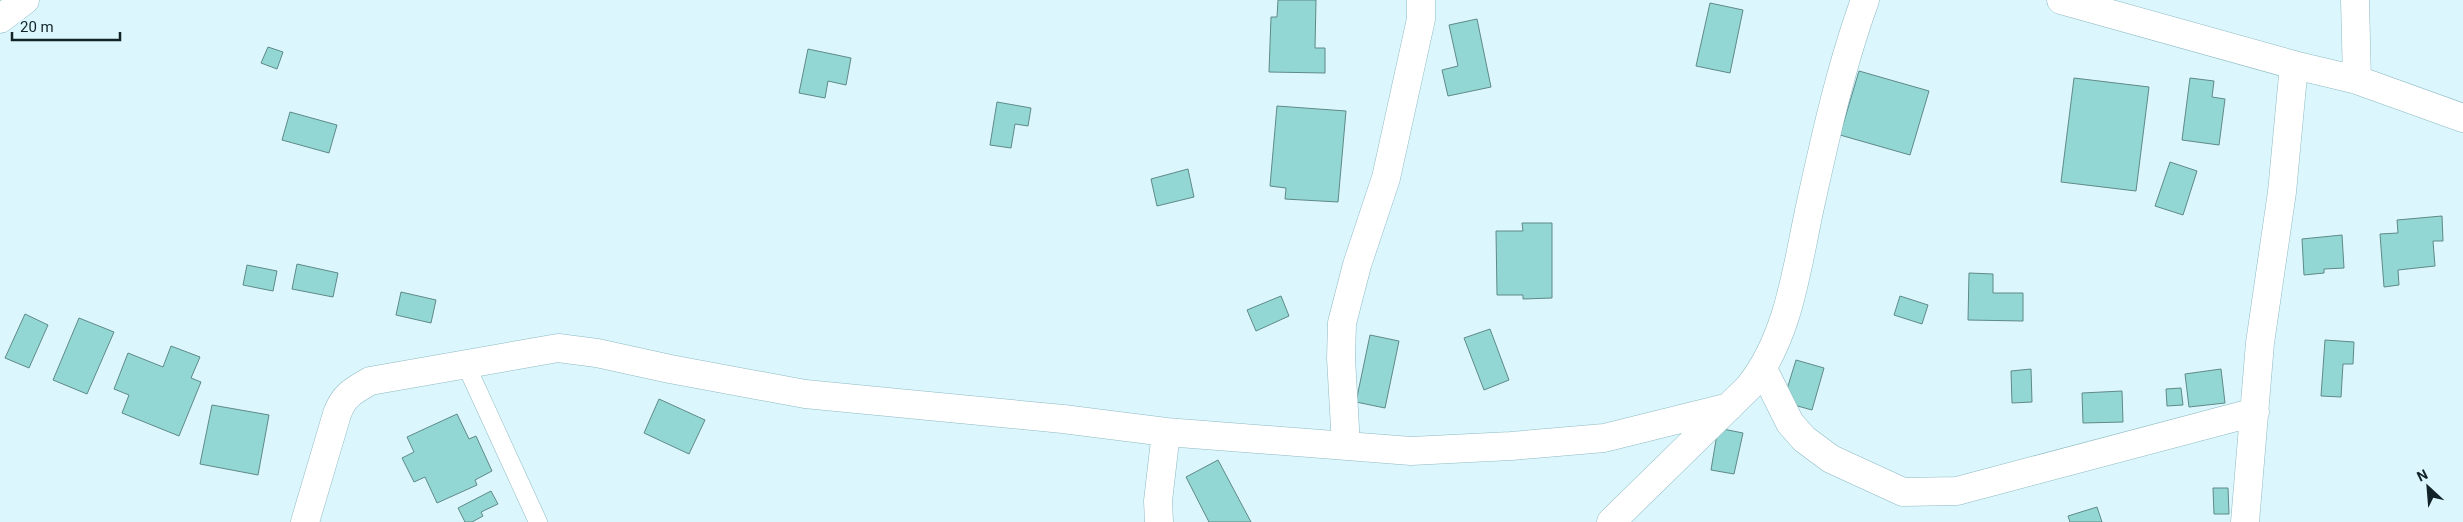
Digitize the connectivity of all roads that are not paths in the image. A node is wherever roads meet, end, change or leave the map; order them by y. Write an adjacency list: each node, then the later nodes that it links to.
1 (25, 0): 6 (street)
2 (1421, 0): 15 (street)
3 (1865, 0): 11 (street)
4 (2061, 0): 7 (street)
5 (2355, 0): 8 (street)
6 (0, 19)
7 (2294, 65): 8 (street); 13 (street)
8 (2357, 80): 9 (street)
9 (2463, 118)
10 (466, 365): 14 (street); 16 (street); 17 (lane)
11 (1764, 369): 12 (street); 13 (street)
12 (1729, 407): 15 (street); 19 (street)
13 (2255, 412): 20 (street)
14 (1166, 432): 15 (street); 18 (street)
15 (1346, 446)
16 (305, 522)
17 (538, 522)
18 (1159, 522)
19 (1610, 522)
20 (2245, 522)

